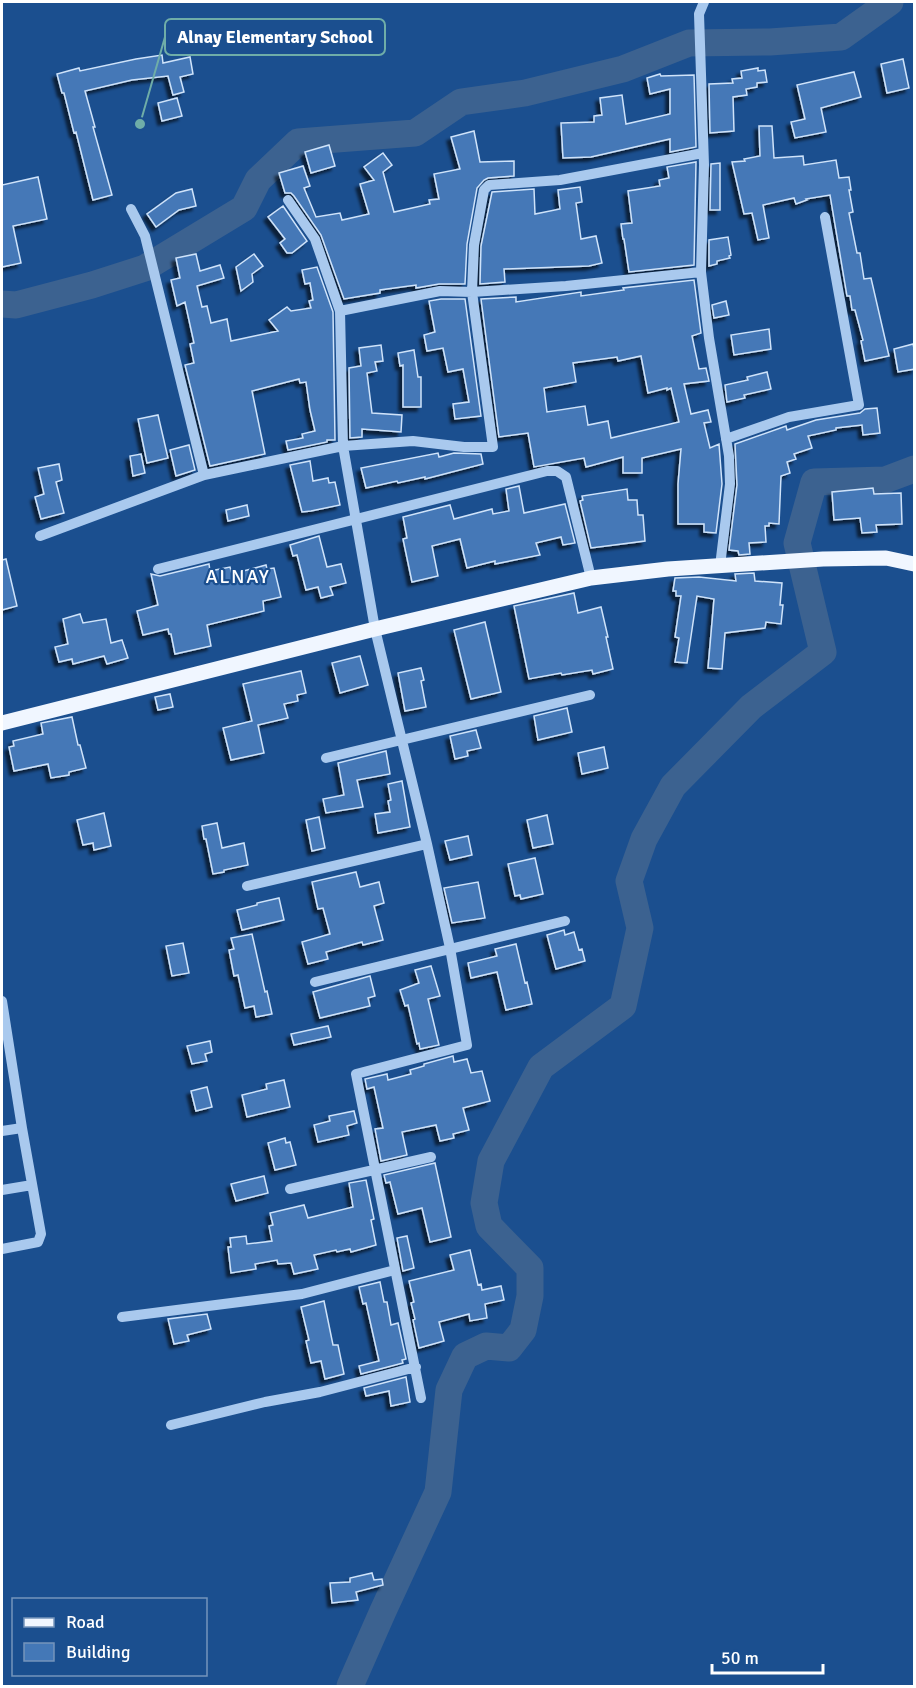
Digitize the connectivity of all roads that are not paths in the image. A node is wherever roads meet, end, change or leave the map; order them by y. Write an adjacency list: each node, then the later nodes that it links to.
1 (704, 2): 2 (street)
2 (704, 153): 6 (street); 7 (street)
3 (288, 200): 8 (street)
4 (131, 209): 11 (street)
5 (825, 218): 9 (street)
6 (702, 272): 7 (street); 9 (street)
7 (472, 292): 8 (street); 10 (street)
8 (340, 311): 10 (street)
9 (726, 439): 15 (street)
10 (343, 446): 11 (street); 12 (street)
11 (204, 475): 13 (street)
12 (356, 519): 16 (street); 17 (street); 18 (street)
13 (40, 536)
14 (915, 564): 15 (main road)
15 (720, 566): 17 (main road)
16 (158, 569)
17 (591, 578): 18 (main road)
18 (375, 629): 20 (main road); 21 (street)
19 (590, 695): 21 (street)
20 (2, 723)
21 (402, 740): 22 (street); 23 (street)
22 (326, 758)
23 (427, 844): 24 (street); 26 (street)
24 (247, 886)
25 (565, 921): 26 (street)
26 (450, 948): 27 (street); 33 (street)
27 (315, 982)
28 (2, 1008): 29 (street)
29 (7, 1072): 30 (street)
30 (22, 1128): 31 (street); 34 (street)
31 (2, 1131)
32 (431, 1157): 33 (street)
33 (375, 1170): 35 (street); 38 (street)
34 (32, 1185): 36 (street); 37 (street)
35 (290, 1189)
36 (2, 1190)
37 (2, 1249)
38 (395, 1270): 39 (street); 40 (street)
39 (122, 1317)
40 (416, 1367): 41 (street); 42 (street)
41 (421, 1398)
42 (171, 1425)

